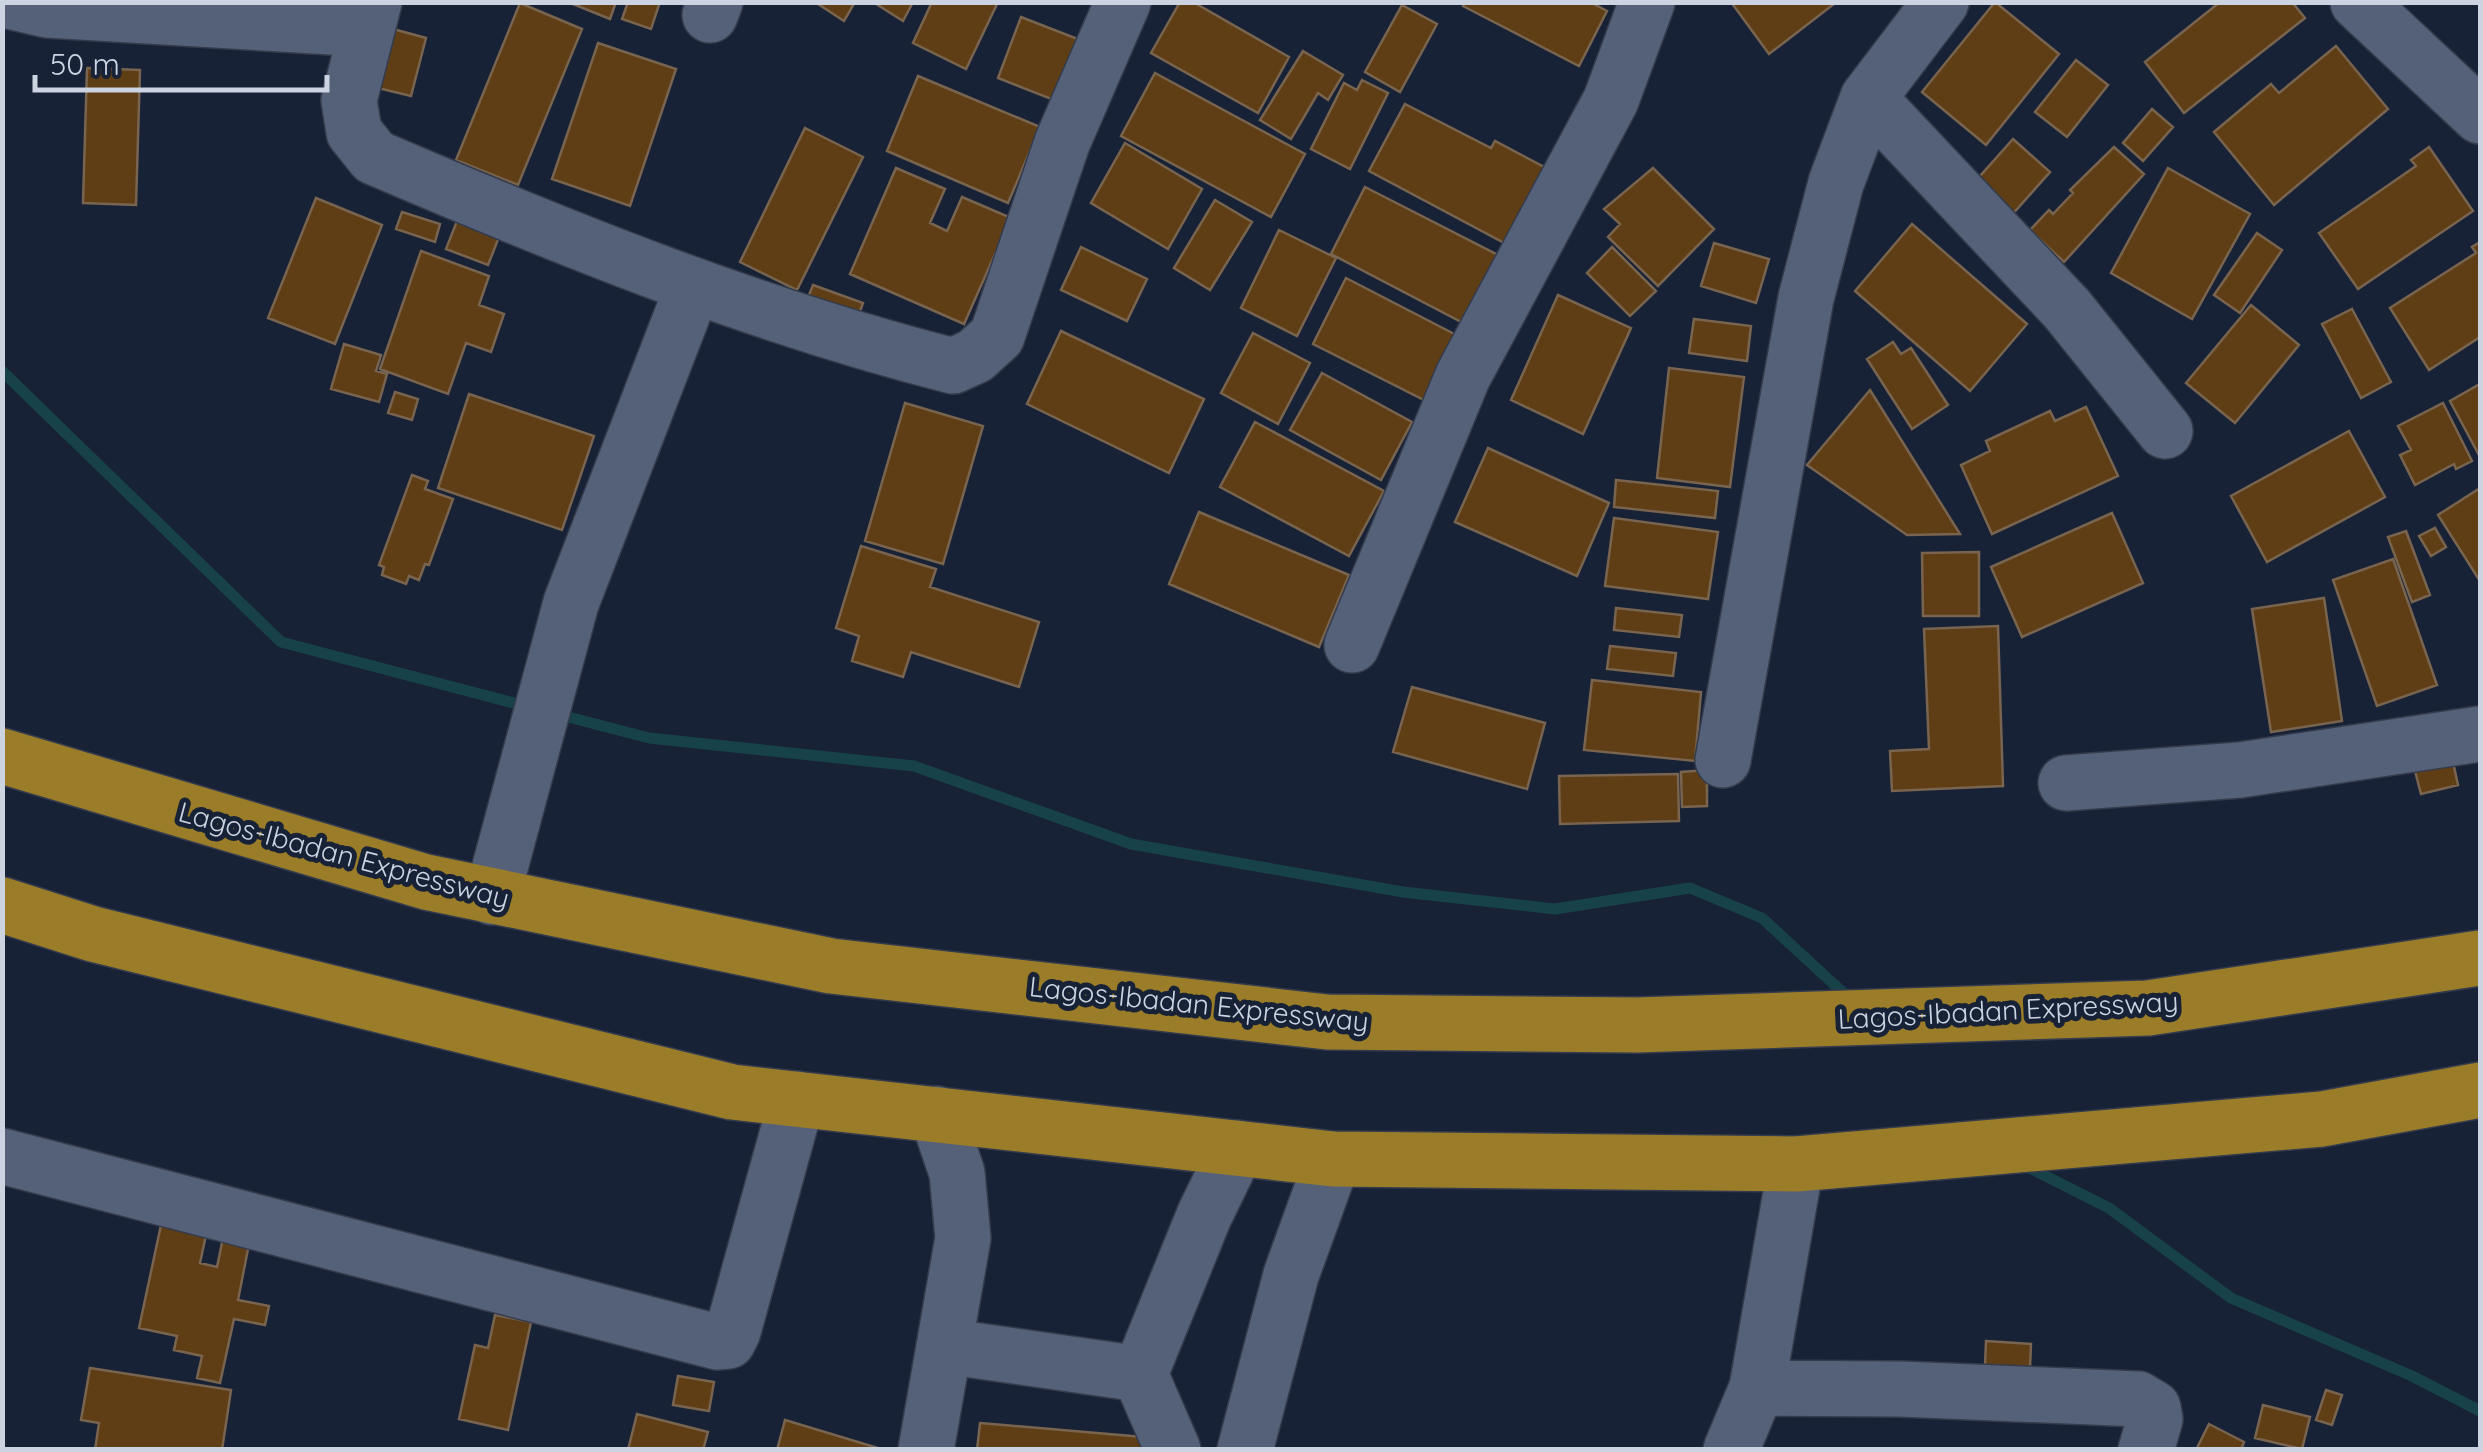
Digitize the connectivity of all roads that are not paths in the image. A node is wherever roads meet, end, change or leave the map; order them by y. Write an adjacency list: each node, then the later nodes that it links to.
1 (14, 2): 6 (street)
2 (1647, 2): 11 (street)
3 (1941, 2): 7 (street)
4 (2358, 2): 8 (street)
5 (1116, 5): 9 (street)
6 (369, 16): 9 (street)
7 (1868, 98): 10 (street); 14 (street)
8 (2480, 116)
9 (693, 287): 16 (street)
10 (2165, 431)
11 (1352, 645)
12 (2480, 734): 15 (street)
13 (2, 756): 16 (highway, Lagos-Ibadan Expressway)
14 (1723, 760)
15 (2066, 783)
16 (492, 896): 18 (highway, Lagos-Ibadan Expressway)
17 (2, 905): 20 (highway)
18 (2480, 958)
19 (2480, 1090): 25 (highway)
20 (796, 1099): 21 (highway); 23 (street)
21 (937, 1114): 22 (highway); 26 (street)
22 (1237, 1148): 24 (highway); 27 (street)
23 (2, 1156)
24 (1333, 1159): 25 (highway); 31 (street)
25 (1796, 1164): 28 (street)
26 (944, 1346): 27 (street); 29 (street)
27 (1140, 1374): 30 (street)
28 (1756, 1388): 32 (street); 33 (street)
29 (926, 1450)
30 (1172, 1450)
31 (1245, 1450)
32 (1731, 1450)
33 (2146, 1450)

